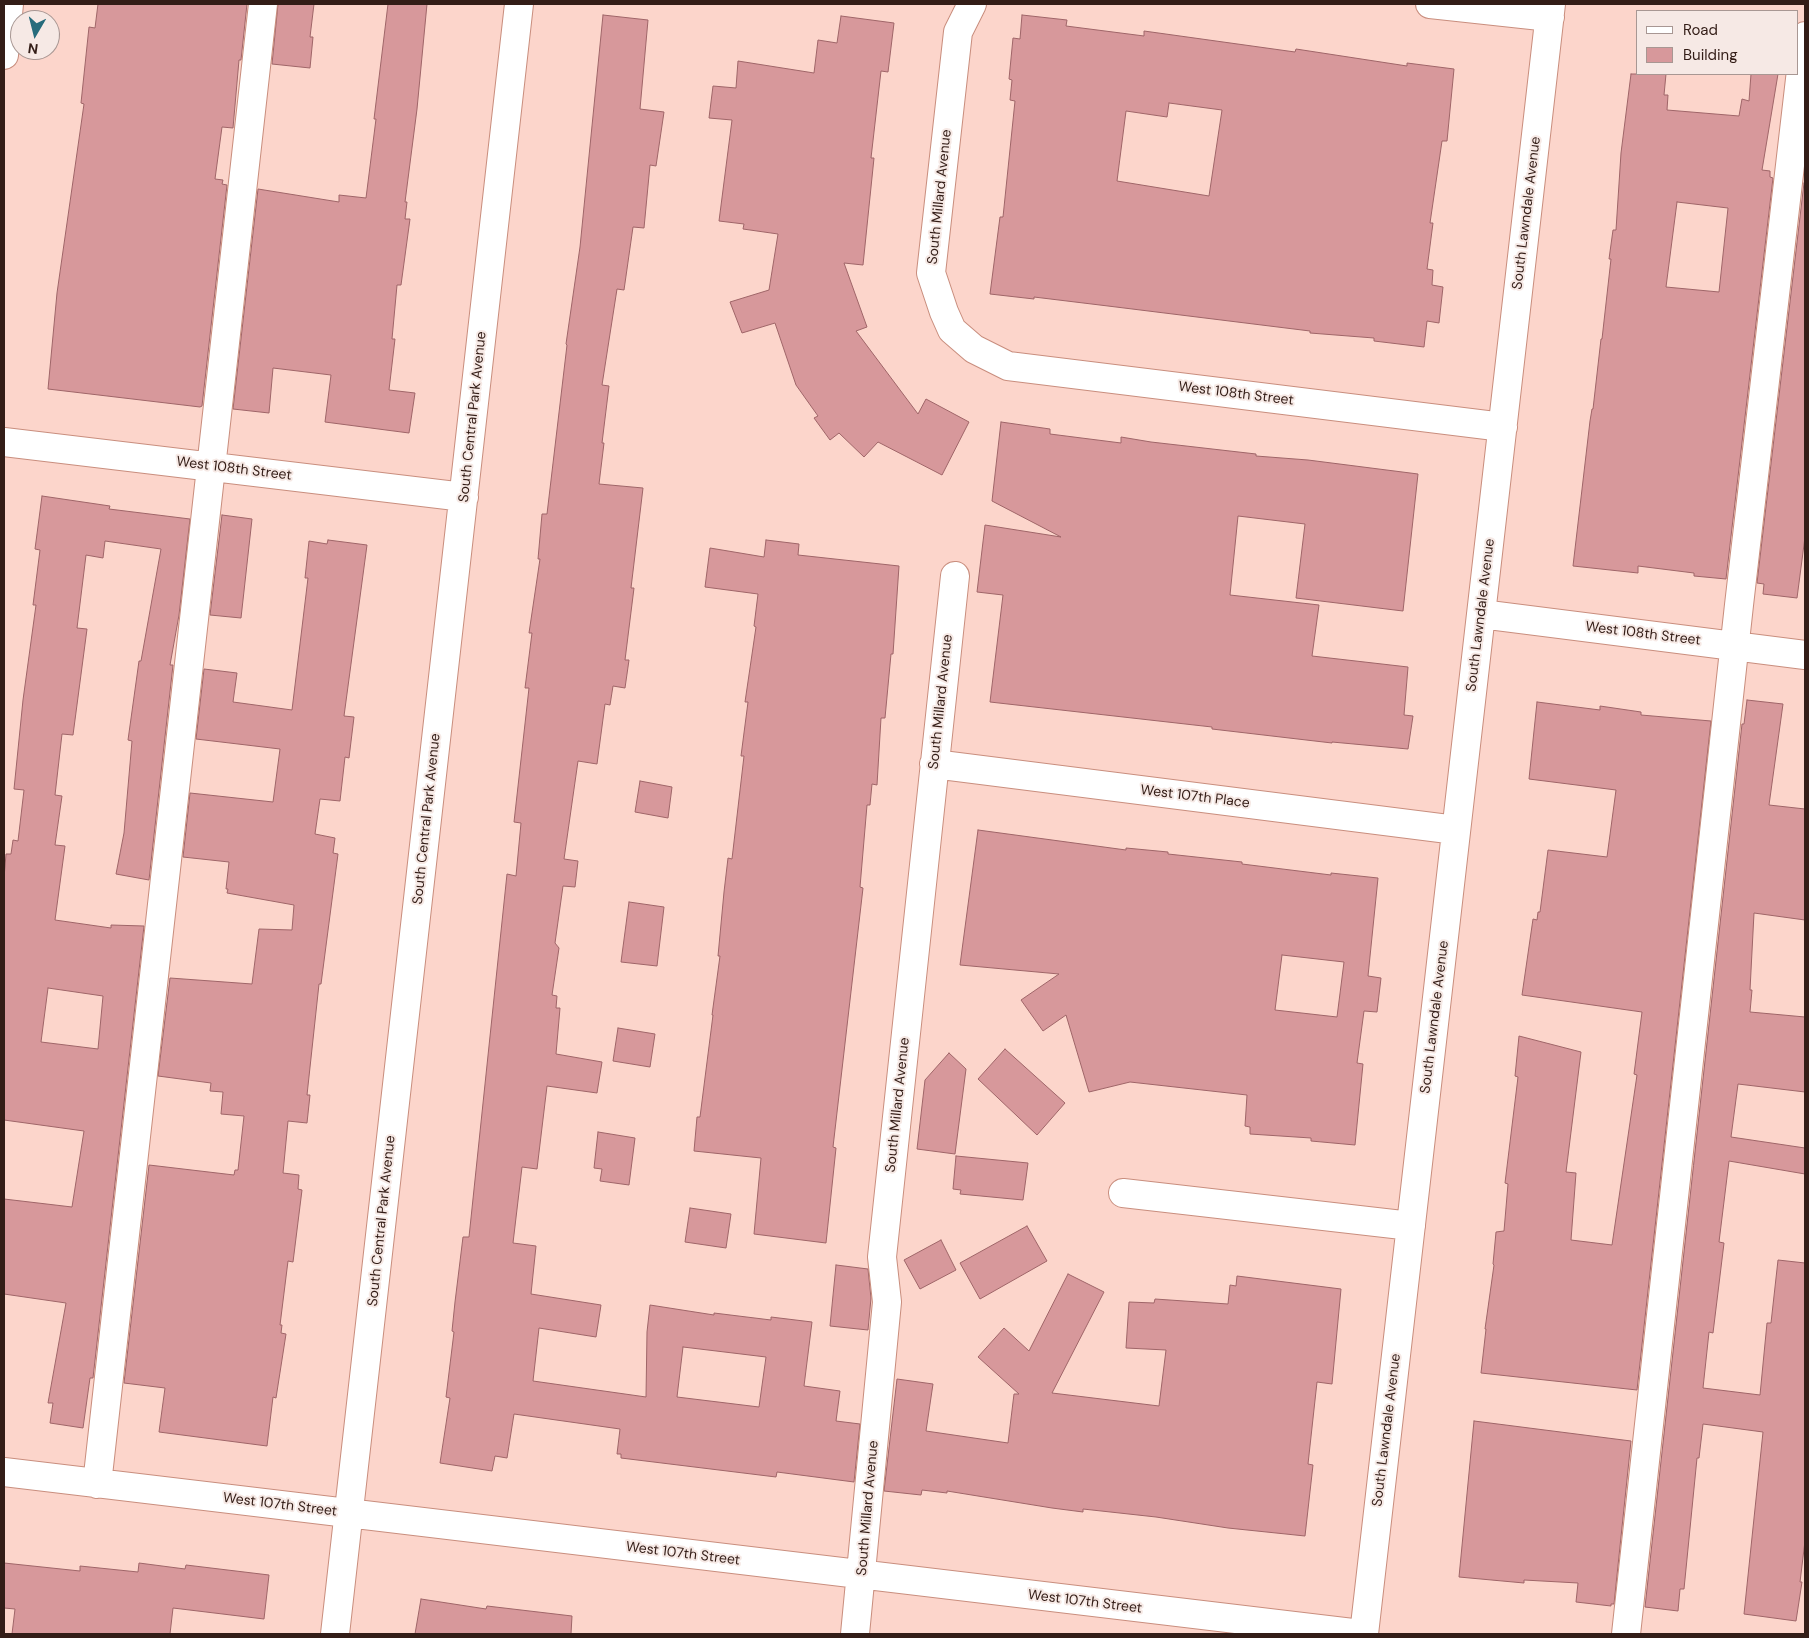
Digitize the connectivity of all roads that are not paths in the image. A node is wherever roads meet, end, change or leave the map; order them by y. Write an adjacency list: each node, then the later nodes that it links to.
1 (9, 4): 8 (street)
2 (263, 4): 12 (street)
3 (519, 4): 13 (street, South Central Park Avenue)
4 (972, 4): 9 (street, South Millard Avenue)
5 (1430, 4): 6 (street)
6 (1550, 11): 10 (street, South Lawndale Avenue)
7 (1805, 36): 16 (street)
8 (4, 54)
9 (974, 349): 10 (street, West 108th Street)
10 (1503, 427): 15 (street, South Lawndale Avenue)
11 (4, 442): 12 (street, West 108th Street)
12 (211, 466): 13 (street, West 108th Street); 23 (street)
13 (464, 497): 24 (street, South Central Park Avenue)
14 (954, 576): 18 (street, South Millard Avenue)
15 (1481, 614): 16 (street, West 108th Street); 19 (street, South Lawndale Avenue)
16 (1735, 646): 17 (street, West 108th Street); 29 (street)
17 (1805, 655)
18 (934, 764): 19 (street, West 107th Place); 25 (street, South Millard Avenue)
19 (1456, 830): 21 (street, South Lawndale Avenue)
20 (1123, 1193): 21 (street)
21 (1411, 1226): 28 (street, South Lawndale Avenue)
22 (4, 1472): 23 (street, West 107th Street)
23 (98, 1484): 24 (street, West 107th Street)
24 (349, 1513): 25 (street, West 107th Street); 26 (street, South Central Park Avenue)
25 (861, 1575): 27 (street, South Millard Avenue); 28 (street, West 107th Street)
26 (335, 1634)
27 (855, 1634)
28 (1363, 1634)
29 (1626, 1634)

